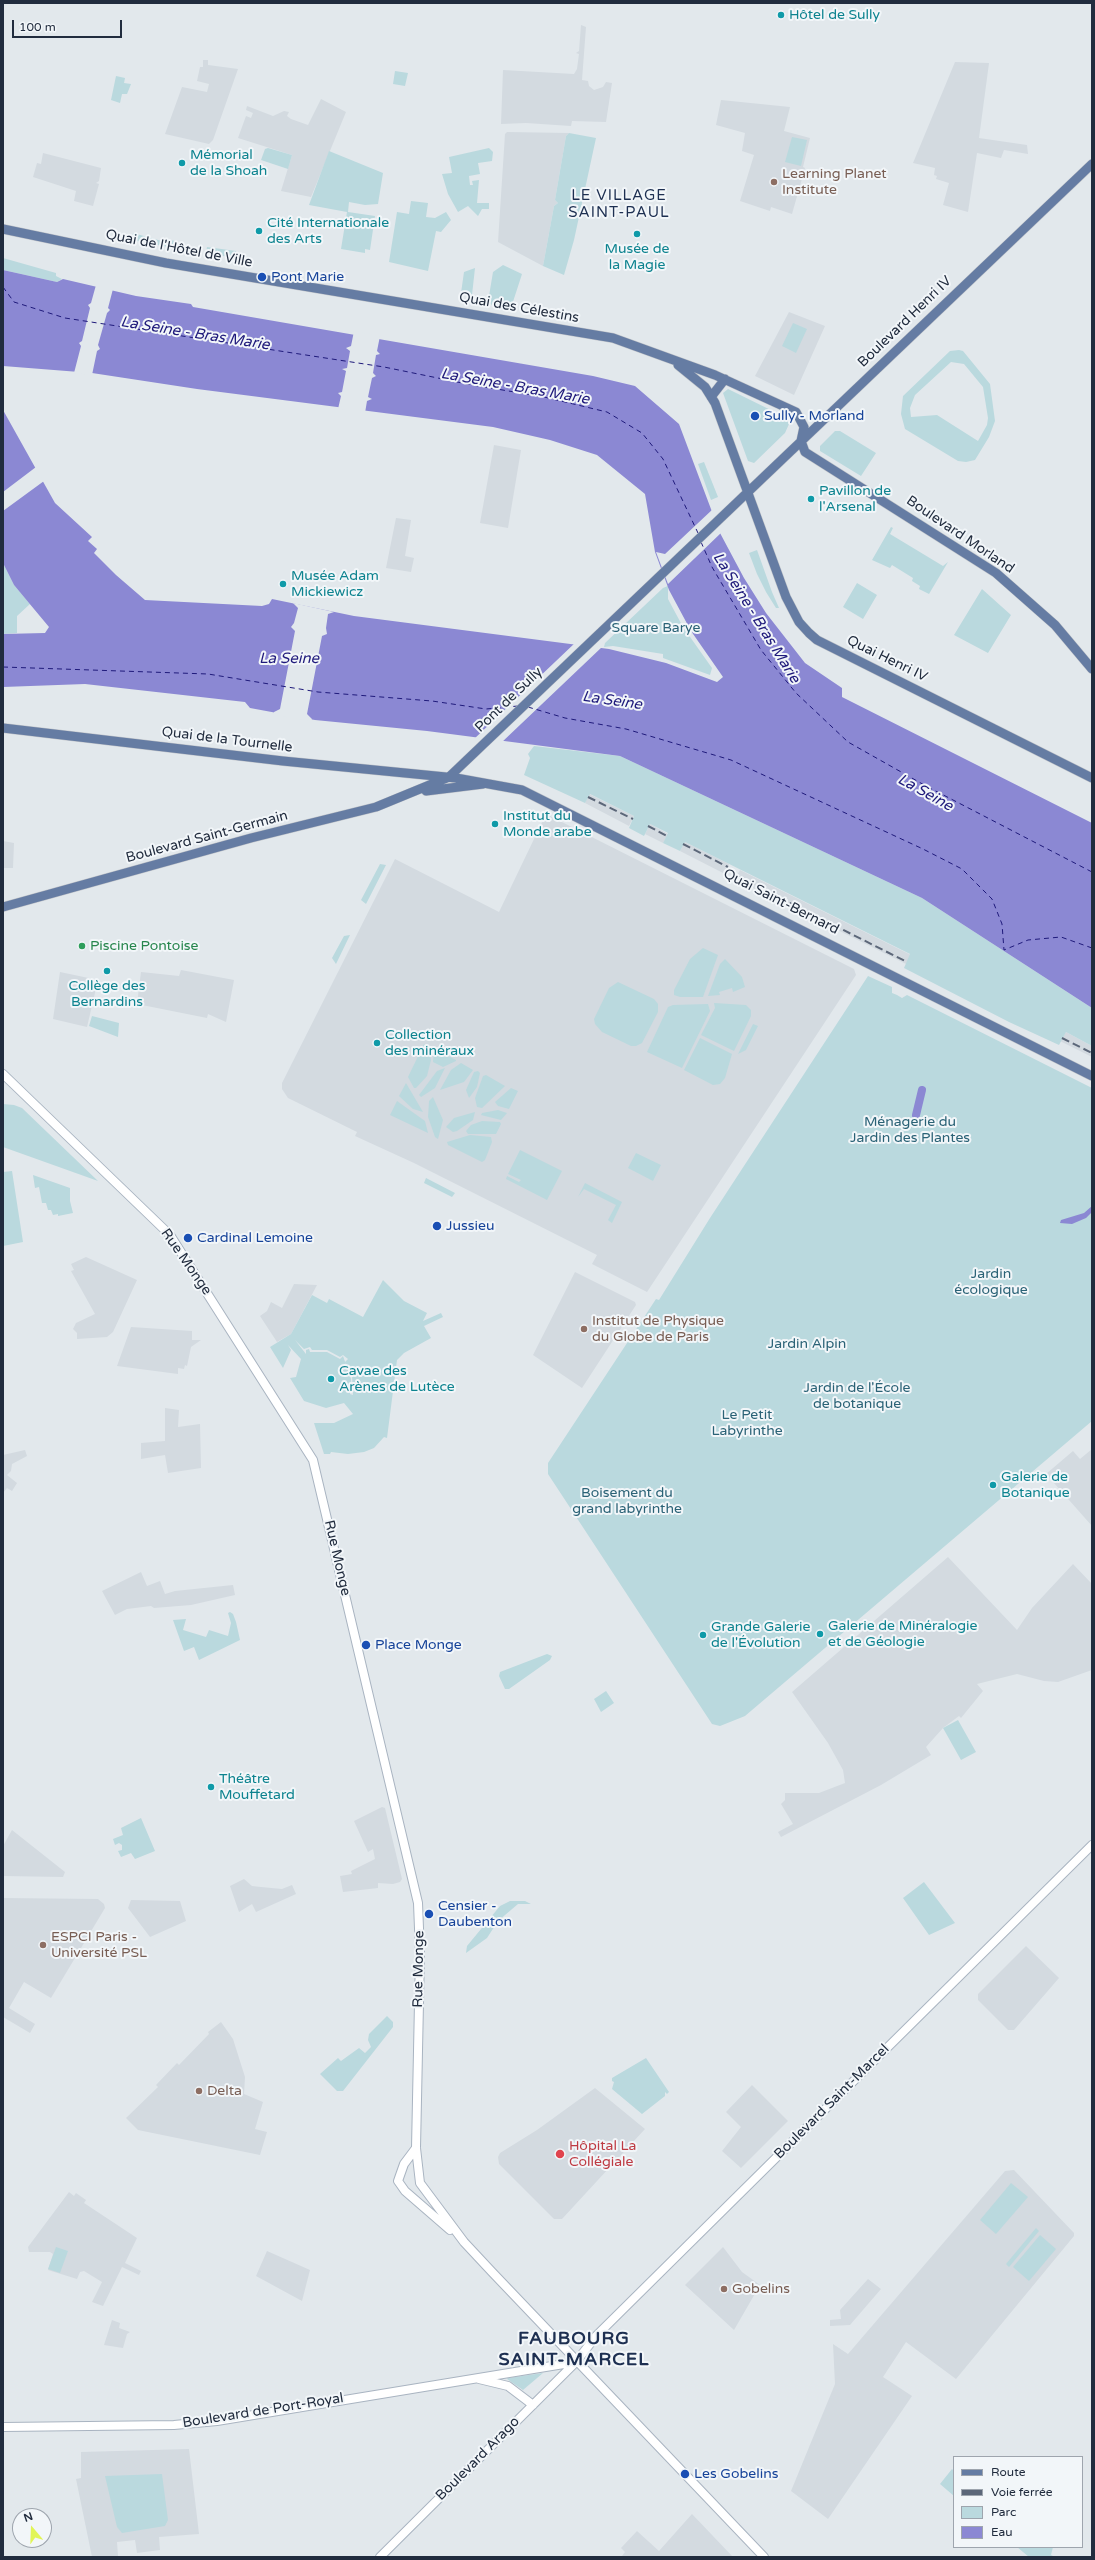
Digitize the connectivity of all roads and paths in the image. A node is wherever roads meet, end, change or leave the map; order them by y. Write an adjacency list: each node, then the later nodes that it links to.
1 (1092, 164): 7 (main road, Boulevard Henri IV)
2 (3, 228): 3 (main road, Quai de l'Hôtel de Ville)
3 (373, 297): 4 (main road, Quai des Célestins)
4 (658, 353): 5 (main road, Quai des Célestins); 6 (main road, Quai des Célestins)
5 (724, 379): 6 (main road); 7 (main road, Quai des Célestins)
6 (711, 397): 8 (main road, Quai des Célestins)
7 (801, 442): 8 (main road, Boulevard Henri IV); 10 (main road, Boulevard Morland)
8 (748, 491): 9 (main road, Boulevard Henri IV); 13 (main road, Quai Henri IV)
9 (588, 644): 12 (main road, Pont de Sully)
10 (1092, 669)
11 (3, 728): 12 (main road, Quai de la Tournelle)
12 (449, 777): 14 (main road, Quai Saint-Bernard); 15 (main road, Boulevard Saint-Germain)
13 (1092, 778)
14 (490, 783): 15 (main road, Boulevard Saint-Germain); 18 (main road, Quai Saint-Bernard)
15 (416, 792): 16 (main road, Boulevard Saint-Germain)
16 (3, 906)
17 (3, 1074): 20 (main road, Rue Monge)
18 (1092, 1076)
19 (1092, 1845): 22 (main road, Boulevard Saint-Marcel)
20 (416, 2148): 21 (main road, Rue Monge); 21 (main road)
21 (464, 2242): 22 (main road)
22 (576, 2362): 23 (main road, Boulevard de Port-Royal); 24 (main road, Boulevard Arago); 27 (main road)
23 (474, 2378): 24 (main road, Boulevard de Port-Royal); 25 (main road, Boulevard de Port-Royal)
24 (533, 2405): 26 (main road, Boulevard Arago)
25 (3, 2427)
26 (380, 2557)
27 (764, 2557)

